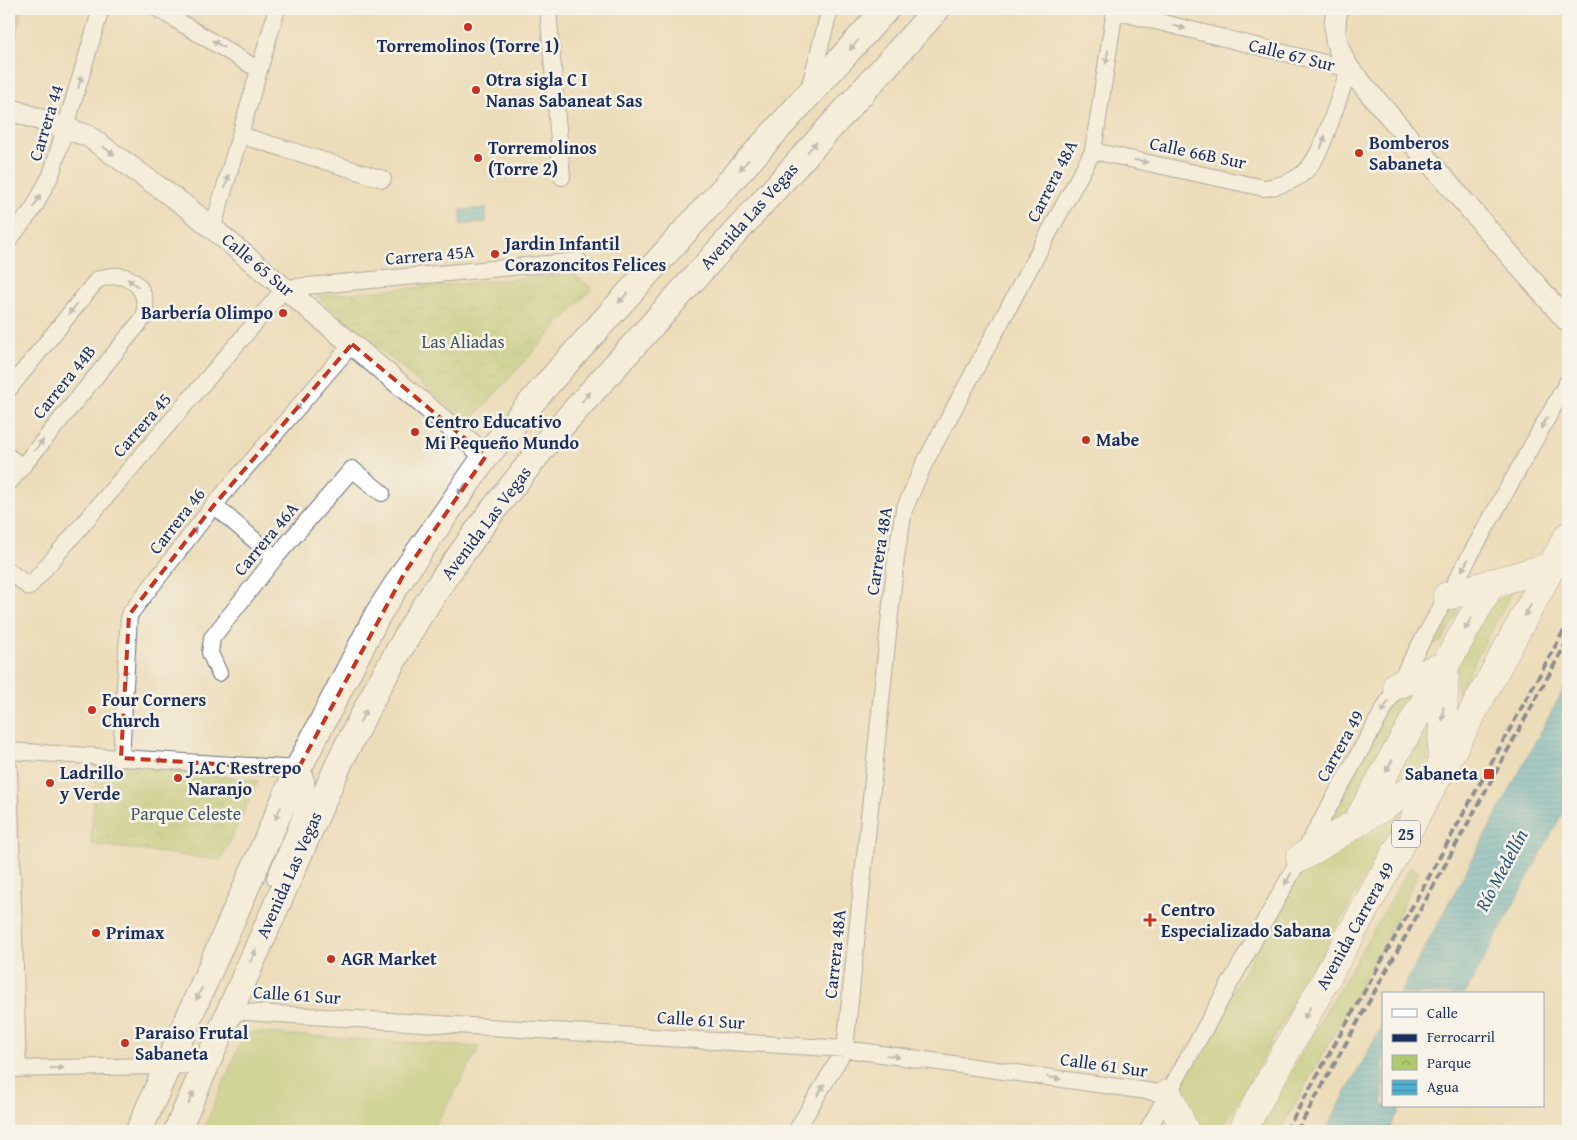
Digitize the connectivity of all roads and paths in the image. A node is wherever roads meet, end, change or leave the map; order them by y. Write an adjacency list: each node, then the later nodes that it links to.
1 (101, 9): 14 (street, Carrera 44, one-way to 1)
2 (158, 9): 10 (street, one-way to 2)
3 (277, 9): 10 (street)
4 (548, 9): 17 (street)
5 (830, 9): 12 (street)
6 (886, 9): 12 (main road, Avenida Las Vegas, one-way to 12)
7 (937, 9): 48 (main road, Avenida Las Vegas, one-way to 7)
8 (1337, 9): 11 (street)
9 (1115, 10): 11 (street, Calle 67 Sur, one-way to 11); 16 (street, Carrera 48A, one-way to 16)
10 (259, 70): 15 (street)
11 (1349, 70): 16 (street, Calle 66B Sur, one-way to 11); 23 (street, Calle 67 Sur)
12 (808, 96): 27 (main road, Avenida Las Vegas, one-way to 27)
13 (9, 109): 14 (street, Calle 65 Sur)
14 (66, 129): 19 (street, Calle 65 Sur, one-way to 19); 20 (street, Carrera 44, one-way to 14)
15 (240, 135): 18 (street); 19 (street, one-way to 15)
16 (1093, 151): 50 (street, Carrera 48A)
17 (562, 177)
18 (383, 179)
19 (213, 228): 22 (street, Calle 65 Sur)
20 (9, 240)
21 (579, 261): 22 (street, Carrera 45A)
22 (285, 288): 24 (street, Calle 65 Sur); 35 (street, Carrera 45)
23 (1568, 322)
24 (352, 344): 27 (street, Calle 65 Sur); 31 (street, Carrera 46, one-way to 24)
25 (1568, 381): 37 (street, Carrera 49, one-way to 37)
26 (9, 389): 28 (street, Carrera 44B, one-way to 26)
27 (486, 456): 44 (main road, Avenida Las Vegas, one-way to 44)
28 (15, 461): 29 (street, Carrera 44B)
29 (9, 483)
30 (382, 493): 33 (street, Carrera 46A)
31 (214, 504): 33 (street); 42 (street, Carrera 46, one-way to 31)
32 (1568, 536): 34 (highway, Avenida Carrera 49 / 25)
33 (276, 558): 39 (street, Carrera 46A)
34 (1552, 566): 36 (highway); 45 (highway, Avenida Carrera 49 / 25, one-way to 45)
35 (9, 571)
36 (1492, 582): 37 (highway); 38 (highway, one-way to 38)
37 (1447, 596): 40 (street, Carrera 49)
38 (1445, 665): 40 (highway); 45 (highway, one-way to 45); 46 (highway, one-way to 46)
39 (219, 673)
40 (1397, 685): 47 (street, Carrera 49, one-way to 47)
41 (9, 751): 42 (street)
42 (120, 758): 44 (street, one-way to 42)
43 (9, 768): 53 (street)
44 (298, 769): 48 (street); 52 (main road, Avenida Las Vegas, one-way to 52)
45 (1441, 771): 46 (highway); 60 (highway, Avenida Carrera 49 / 25, one-way to 60)
46 (1356, 823): 47 (highway)
47 (1300, 858): 54 (street, Carrera 49, one-way to 54)
48 (270, 917): 49 (main road, Avenida Las Vegas, one-way to 48)
49 (229, 1011): 50 (street, Calle 61 Sur); 51 (main road, Avenida Las Vegas)
50 (845, 1049): 54 (street, Calle 61 Sur, one-way to 54); 57 (street, Carrera 48A, one-way to 50)
51 (205, 1065): 52 (street); 56 (main road, Avenida Las Vegas, one-way to 51)
52 (168, 1066): 53 (street, one-way to 52); 55 (main road, Avenida Las Vegas)
53 (13, 1069)
54 (1168, 1094): 58 (street, Carrera 49); 59 (highway)
55 (139, 1131)
56 (177, 1131)
57 (796, 1131)
58 (1146, 1131)
59 (1185, 1131)
60 (1242, 1131)

